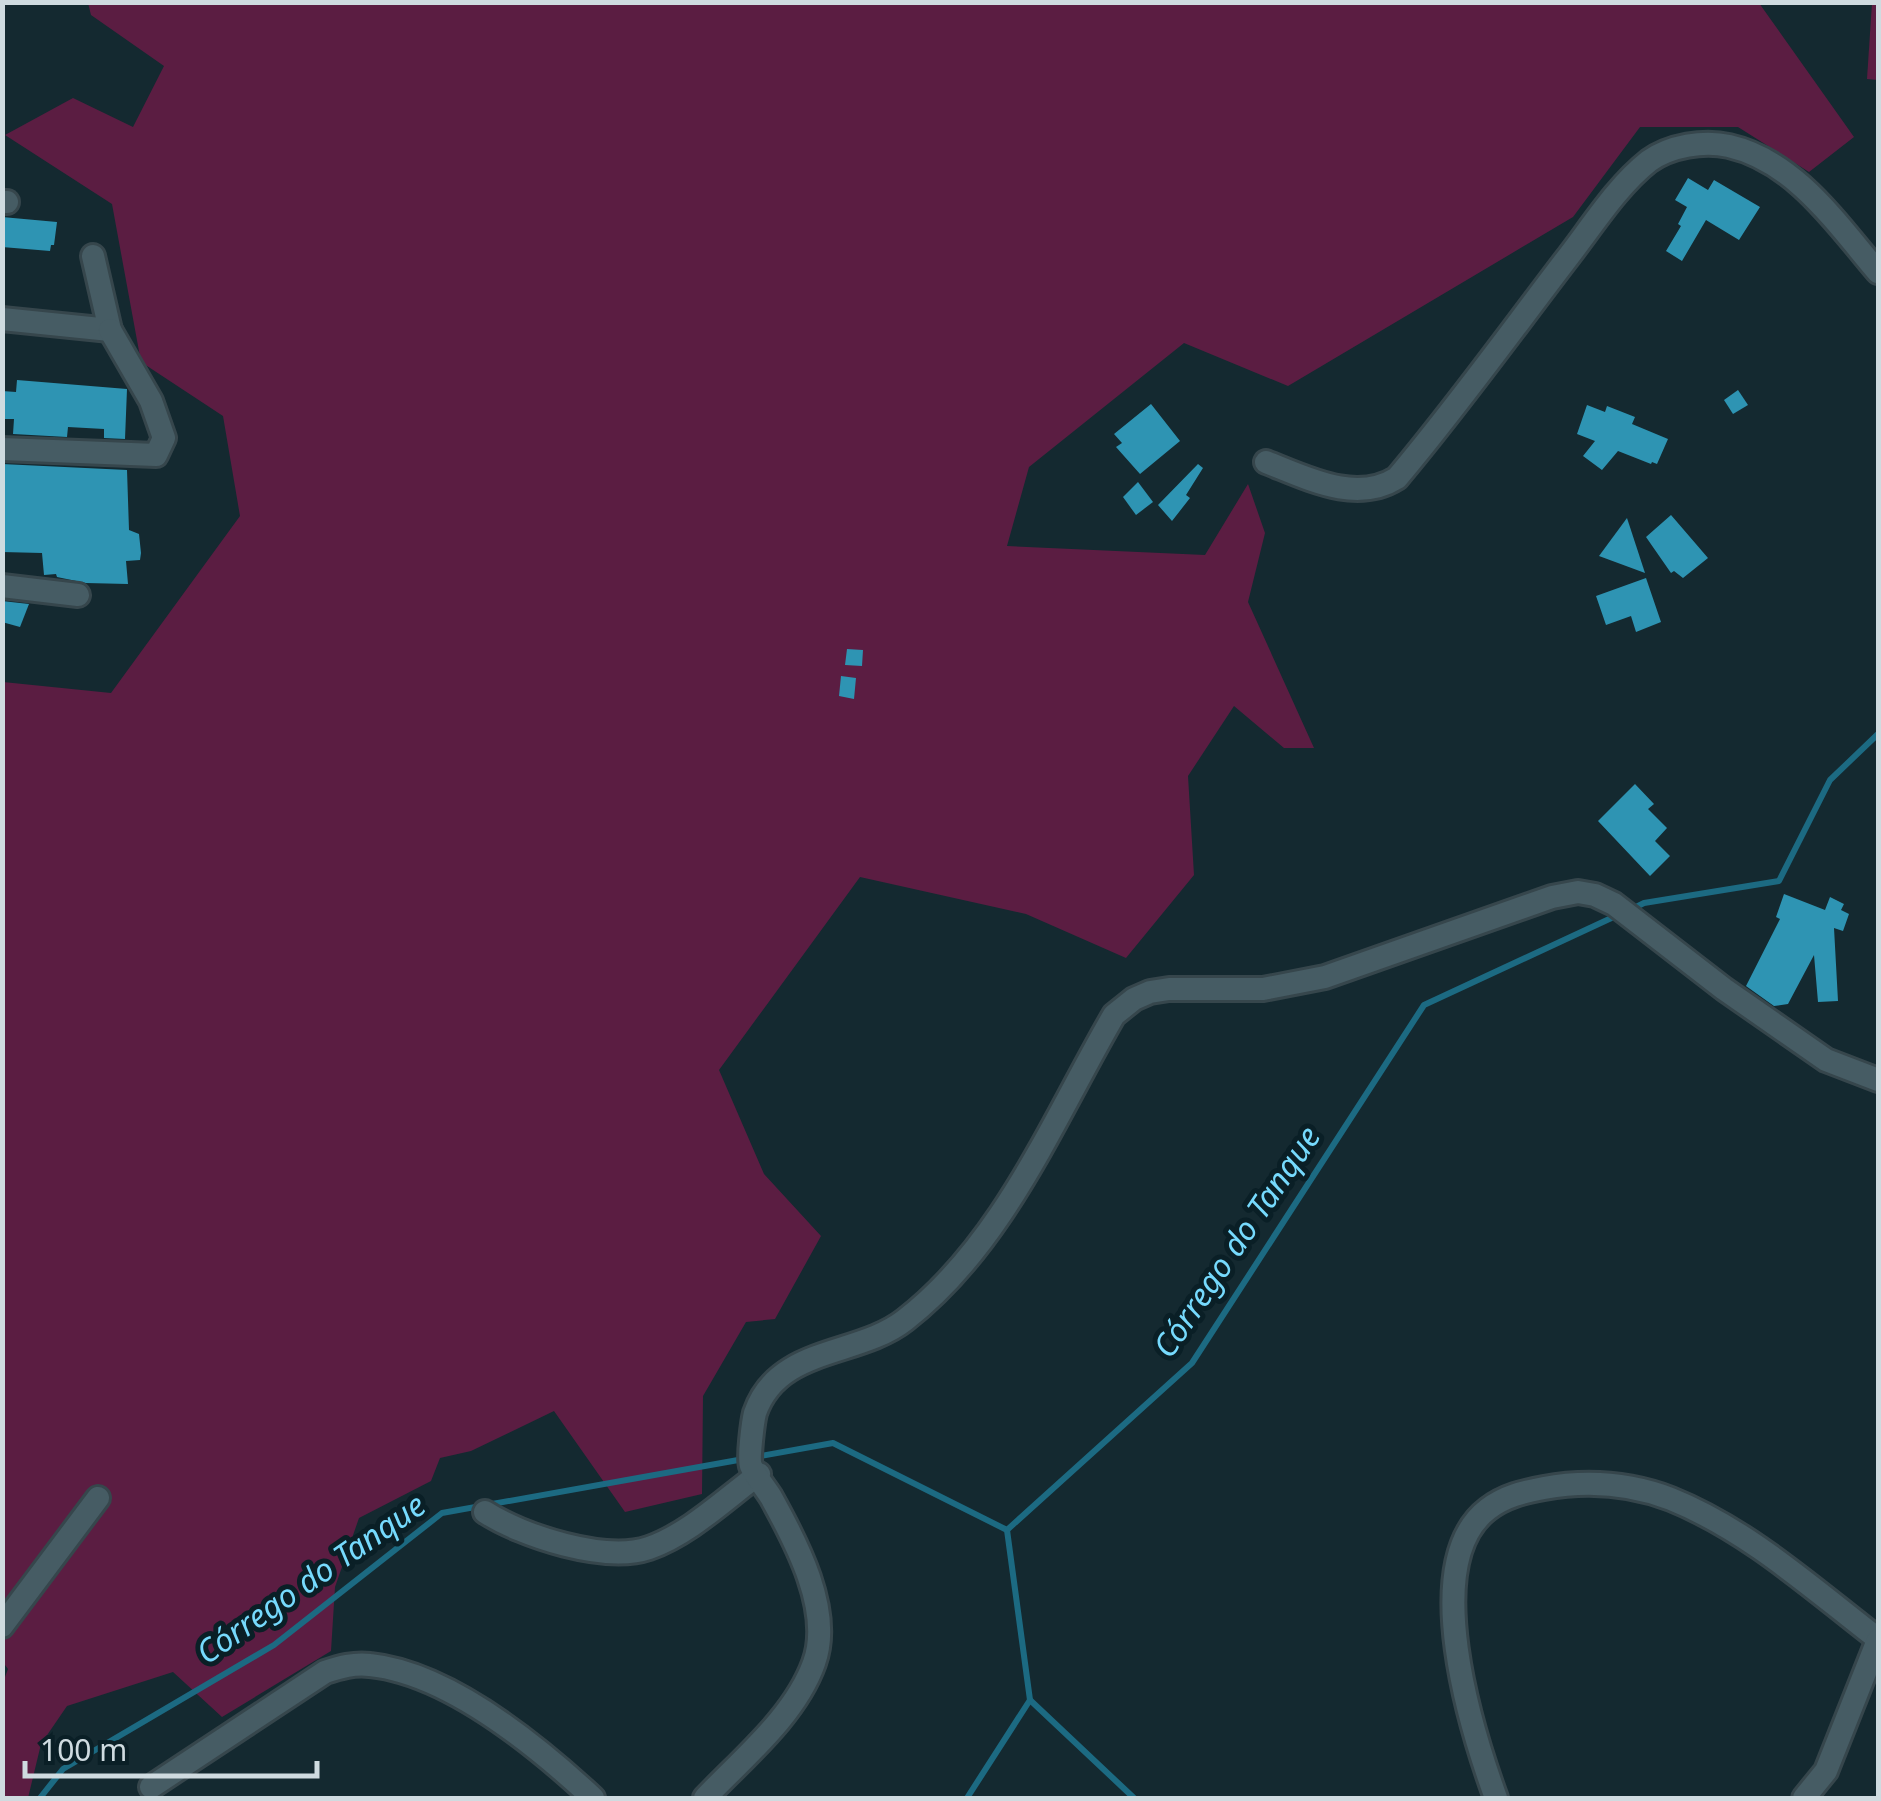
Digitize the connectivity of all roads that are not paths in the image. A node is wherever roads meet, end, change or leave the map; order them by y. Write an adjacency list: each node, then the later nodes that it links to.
1 (93, 256): 4 (street)
2 (1878, 272): 6 (street)
3 (2, 319): 4 (street)
4 (110, 330): 5 (street)
5 (2, 449)
6 (1266, 462)
7 (2, 586): 8 (street)
8 (78, 595)
9 (1878, 1080): 10 (street)
10 (754, 1470): 12 (street); 17 (street)
11 (98, 1498): 13 (street)
12 (485, 1512)
13 (2, 1626)
14 (1878, 1639): 18 (street); 19 (street)
15 (151, 1787): 16 (street)
16 (593, 1798)
17 (706, 1798)
18 (1496, 1798)
19 (1804, 1798)

